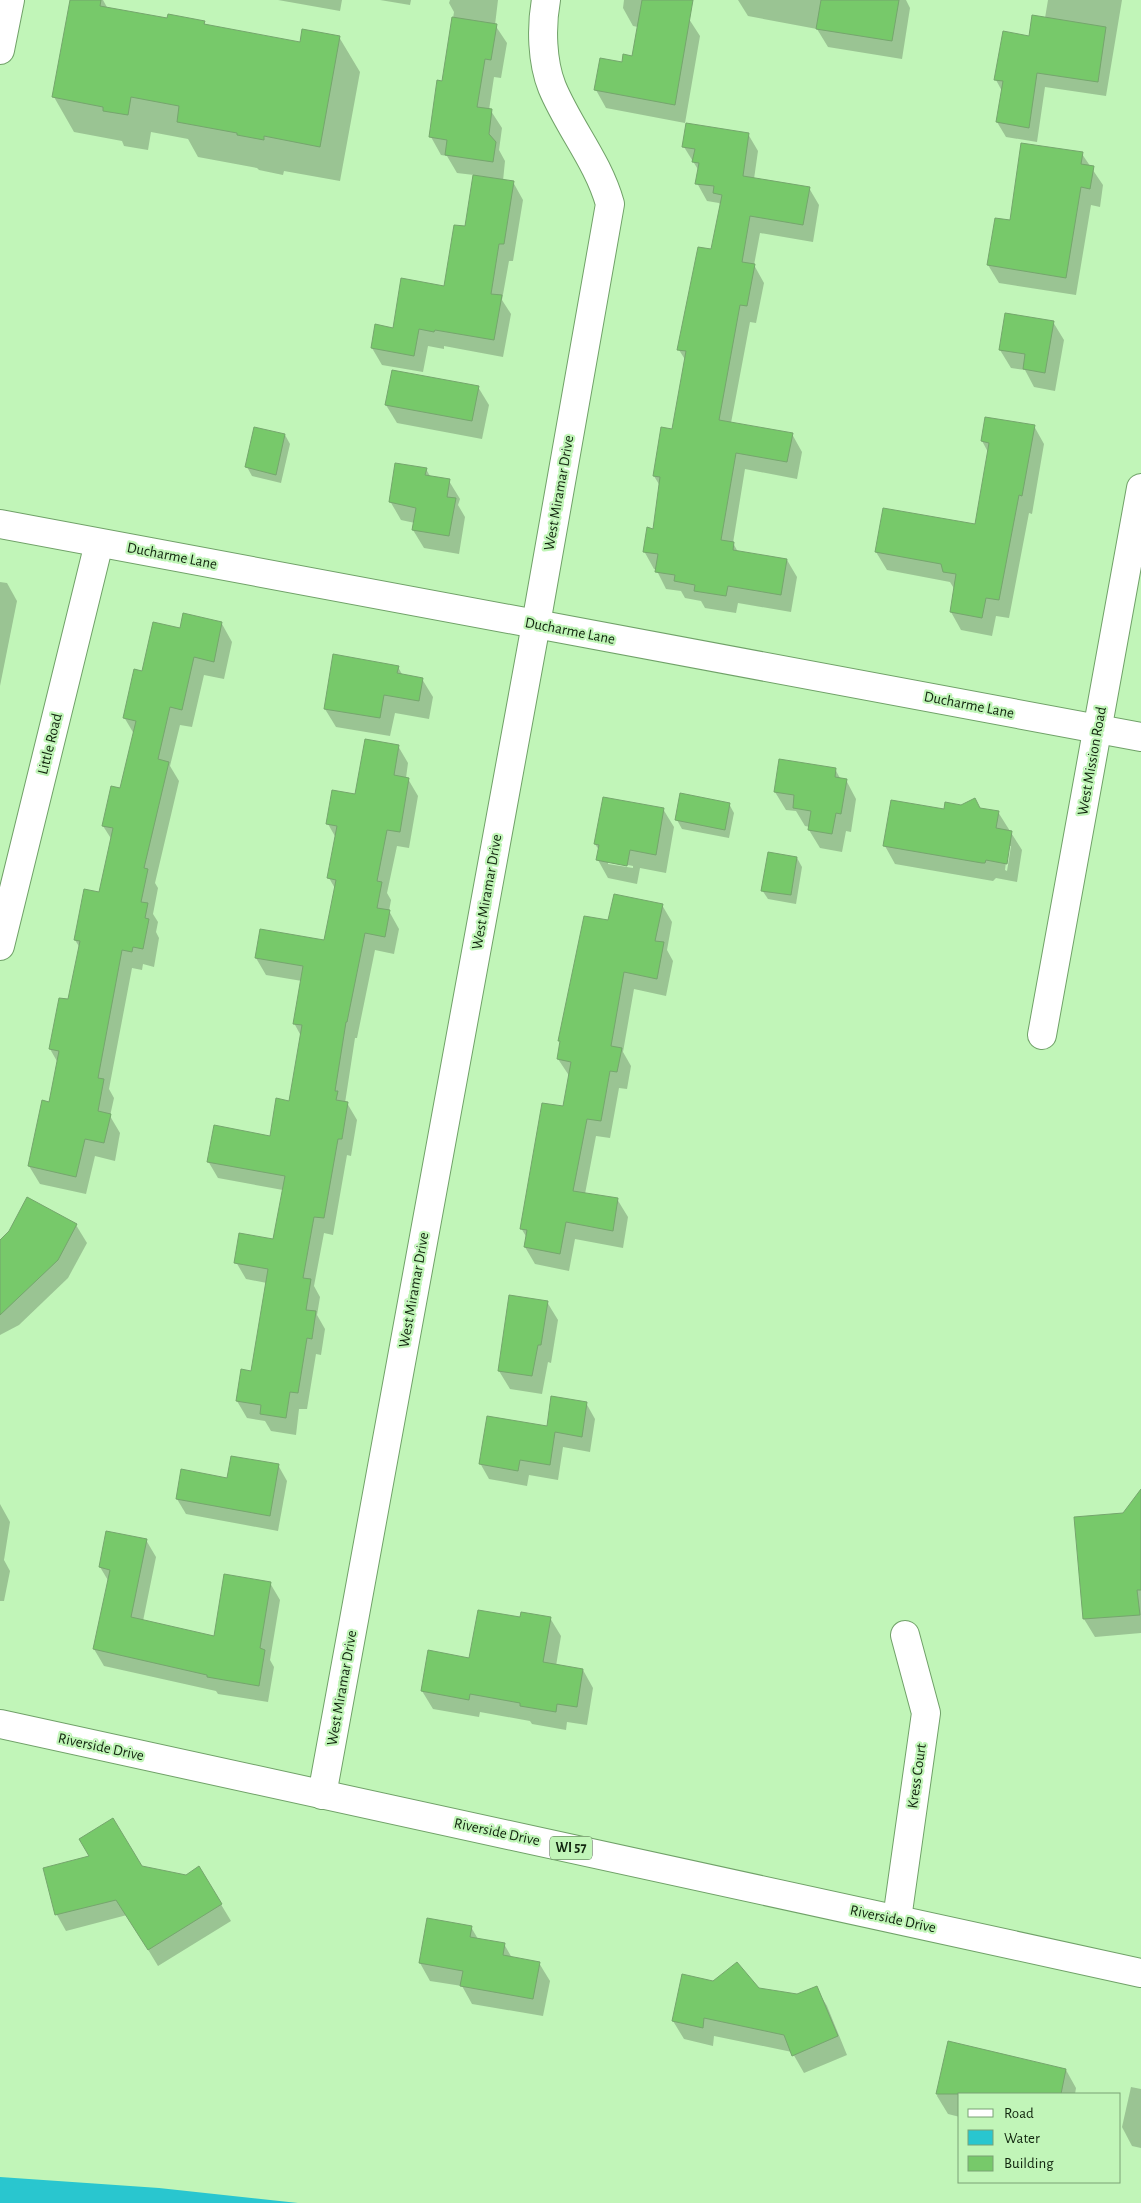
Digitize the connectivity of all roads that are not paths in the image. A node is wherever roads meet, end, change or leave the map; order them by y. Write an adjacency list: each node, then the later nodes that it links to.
1 (10, 0): 3 (street)
2 (546, 0): 7 (street, West Miramar Drive)
3 (0, 50)
4 (1141, 488): 8 (street, West Mission Road)
5 (0, 524): 6 (street, Ducharme Lane)
6 (99, 543): 7 (street, Ducharme Lane); 10 (street, Little Road)
7 (536, 624): 8 (street, Ducharme Lane); 14 (street, West Miramar Drive)
8 (1097, 729): 9 (street, Ducharme Lane); 11 (street, West Mission Road)
9 (1141, 737)
10 (0, 946)
11 (1042, 1035)
12 (905, 1635): 15 (street, Kress Court)
13 (0, 1724): 14 (street, Riverside Drive / WI 57)
14 (322, 1795): 15 (street, Riverside Drive / WI 57)
15 (897, 1919): 16 (street, Riverside Drive / WI 57)
16 (1141, 1973)

